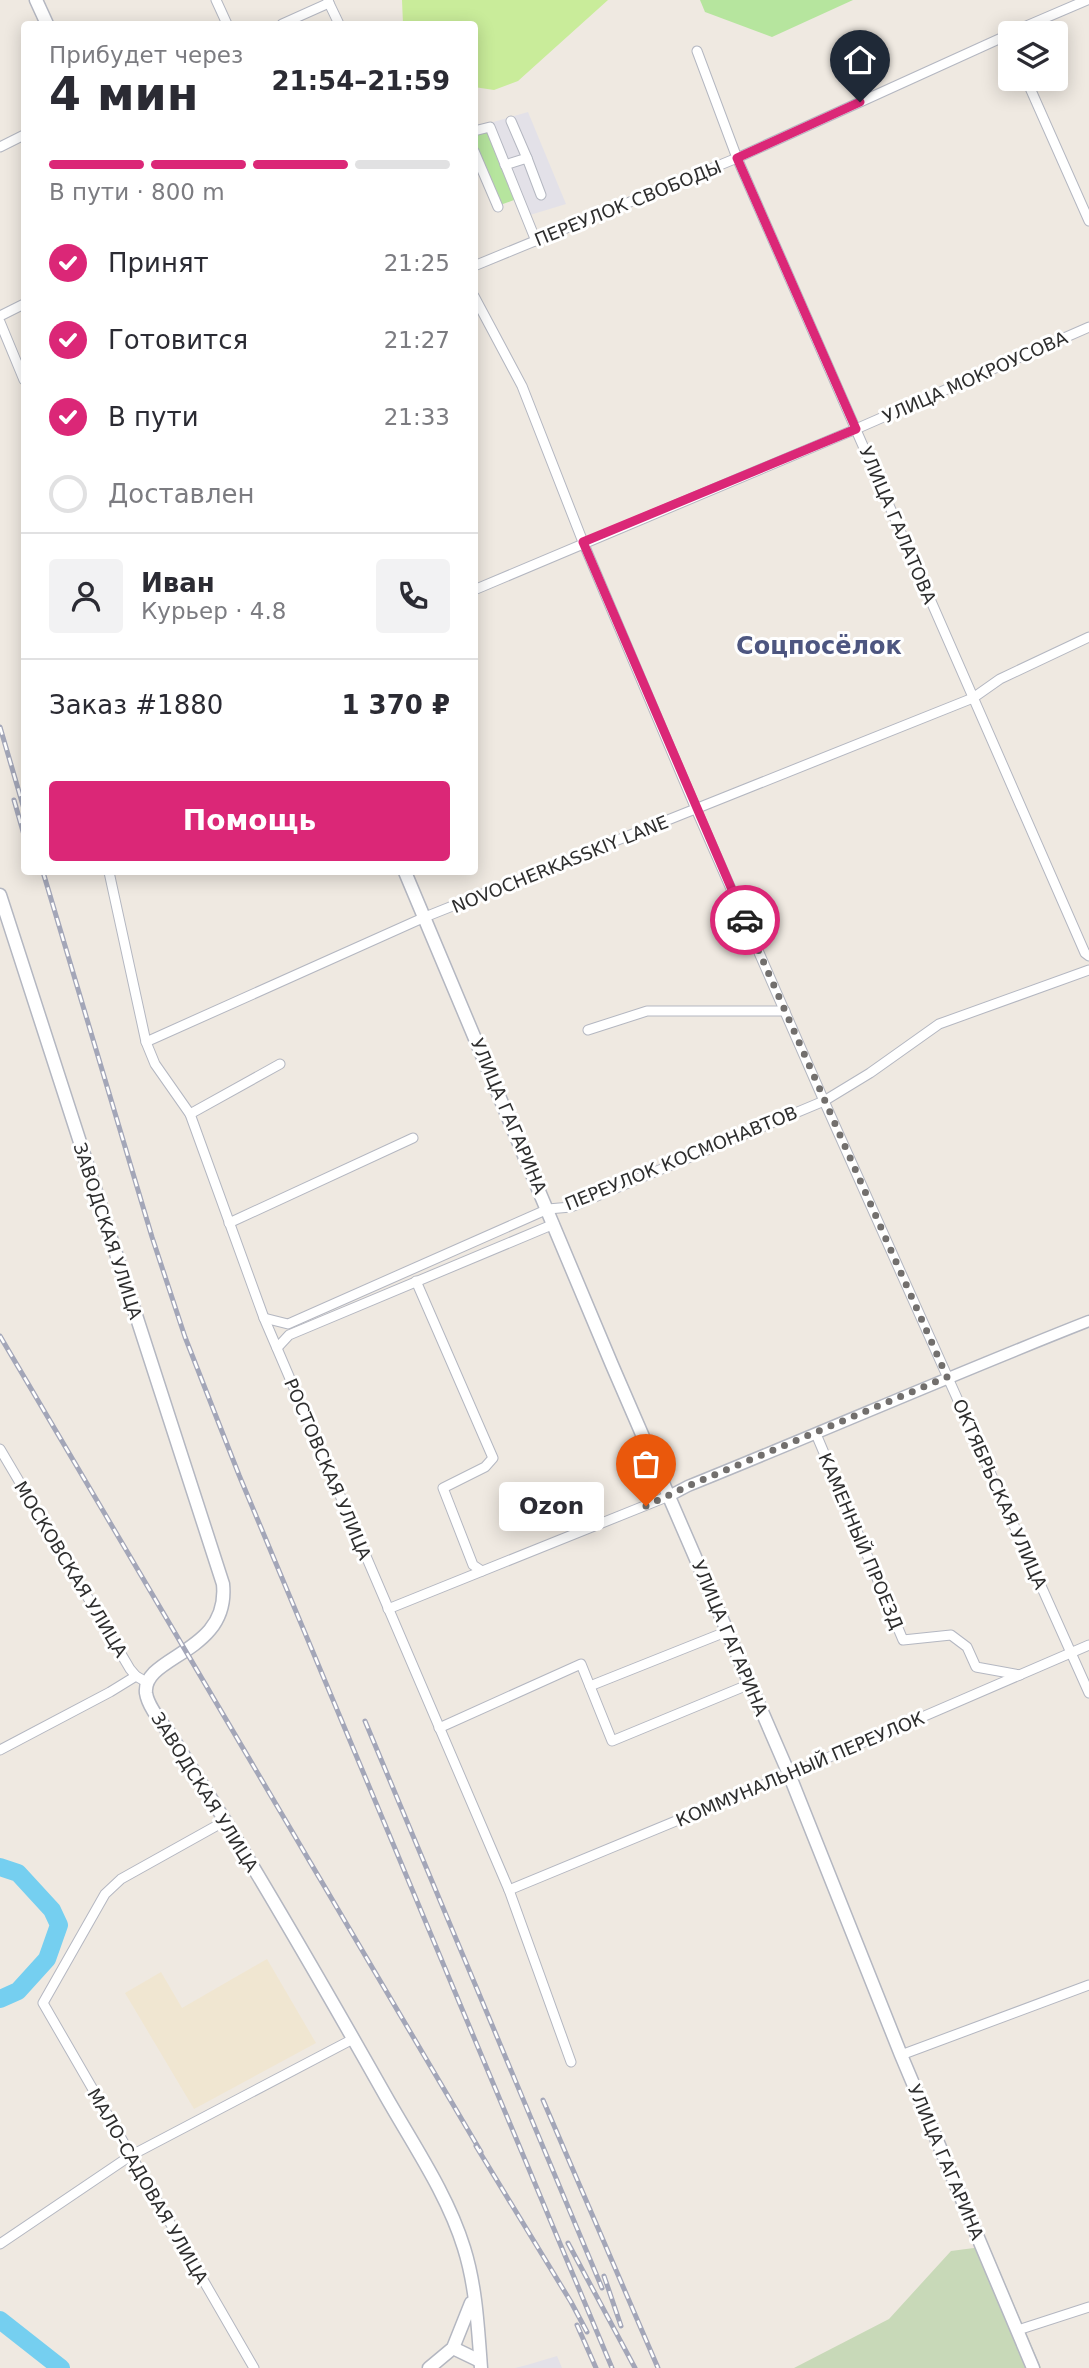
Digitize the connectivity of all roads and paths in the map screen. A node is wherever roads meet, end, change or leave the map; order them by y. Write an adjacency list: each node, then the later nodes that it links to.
1 (36, 0): 5 (main road)
2 (216, 0): 6 (street)
3 (1087, 0): 9 (street, ПЕРЕУЛОК СВОБОДЫ)
4 (328, 2): 7 (street); 8 (street)
5 (46, 21)
6 (226, 21)
7 (288, 21)
8 (338, 21)
9 (1042, 21)
10 (998, 41): 18 (street, ПЕРЕУЛОК СВОБОДЫ)
11 (697, 51): 18 (street, УЛИЦА ГАЛАТОВА)
12 (1031, 91): 23 (street)
13 (511, 121): 17 (street)
14 (478, 130): 20 (street)
15 (21, 136): 16 (street)
16 (0, 146)
17 (527, 158): 20 (street); 21 (street)
18 (737, 158): 24 (street, ПЕРЕУЛОК СВОБОДЫ); 32 (street, УЛИЦА ГАЛАТОВА)
19 (478, 160): 22 (street)
20 (505, 165): 24 (street)
21 (541, 195)
22 (498, 207)
23 (1089, 221)
24 (536, 240): 25 (street, ПЕРЕУЛОК СВОБОДЫ)
25 (478, 264)
26 (478, 304): 33 (street, ОКТЯБРЬСКАЯ УЛИЦА)
27 (21, 306): 28 (street)
28 (0, 316)
29 (0, 321): 31 (street)
30 (1089, 327): 32 (street, УЛИЦА МОКРОУСОВА)
31 (21, 373)
32 (856, 429): 33 (street, УЛИЦА МОКРОУСОВА); 36 (street, УЛИЦА ГАЛАТОВА)
33 (583, 542): 34 (street, УЛИЦА МОКРОУСОВА); 37 (street, ОКТЯБРЬСКАЯ УЛИЦА)
34 (478, 588)
35 (1089, 637): 36 (street, NOVOCHERKASSKIY LANE)
36 (973, 698): 37 (street, NOVOCHERKASSKIY LANE); 42 (street, УЛИЦА ГАЛАТОВА)
37 (696, 809): 41 (street, NOVOCHERKASSKIY LANE); 44 (street, ОКТЯБРЬСКАЯ УЛИЦА)
38 (110, 875): 46 (street, РОСТОВСКАЯ УЛИЦА)
39 (406, 875): 41 (main road, УЛИЦА ГАГАРИНА)
40 (0, 895): 68 (main road, ЗАВОДСКАЯ УЛИЦА)
41 (425, 918): 46 (street, NOVOCHERKASSKIY LANE); 51 (main road, УЛИЦА ГАГАРИНА)
42 (1089, 956)
43 (1089, 970): 48 (street, ПЕРЕУЛОК КОСМОНАВТОВ)
44 (785, 1011): 45 (street); 48 (street, ОКТЯБРЬСКАЯ УЛИЦА)
45 (588, 1030)
46 (146, 1042): 49 (street, РОСТОВСКАЯ УЛИЦА)
47 (280, 1064): 49 (street)
48 (824, 1101): 51 (street, ПЕРЕУЛОК КОСМОНАВТОВ); 58 (street, ОКТЯБРЬСКАЯ УЛИЦА)
49 (190, 1114): 52 (street, РОСТОВСКАЯ УЛИЦА)
50 (413, 1138): 52 (street)
51 (548, 1209): 53 (main road, УЛИЦА ГАГАРИНА); 55 (street, ПЕРЕУЛОК КОСМОНАВТОВ)
52 (229, 1223): 55 (street, РОСТОВСКАЯ УЛИЦА)
53 (554, 1224): 54 (street); 61 (main road, УЛИЦА ГАГАРИНА)
54 (416, 1281): 57 (street); 62 (street)
55 (264, 1318): 57 (street, РОСТОВСКАЯ УЛИЦА)
56 (1089, 1321): 58 (street)
57 (277, 1348): 63 (street, РОСТОВСКАЯ УЛИЦА)
58 (947, 1377): 59 (street); 66 (street, ОКТЯБРЬСКАЯ УЛИЦА)
59 (816, 1434): 61 (street); 67 (street, КАМЕННЫЙ ПРОЕЗД)
60 (1, 1452): 68 (street, МОСКОВСКАЯ УЛИЦА)
61 (669, 1496): 62 (street); 64 (main road, УЛИЦА ГАГАРИНА)
62 (482, 1571): 63 (street)
63 (388, 1609): 72 (street, РОСТОВСКАЯ УЛИЦА)
64 (728, 1632): 69 (main road, УЛИЦА ГАГАРИНА); 70 (street)
65 (1089, 1645): 66 (street, КОММУНАЛЬНЫЙ ПЕРЕУЛОК)
66 (1072, 1653): 67 (street, КОММУНАЛЬНЫЙ ПЕРЕУЛОК); 71 (street, ОКТЯБРЬСКАЯ УЛИЦА)
67 (1020, 1675): 74 (street, КОММУНАЛЬНЫЙ ПЕРЕУЛОК)
68 (142, 1680): 73 (street); 75 (main road, ЗАВОДСКАЯ УЛИЦА)
69 (750, 1684): 70 (street); 74 (main road, УЛИЦА ГАГАРИНА)
70 (590, 1686): 72 (street)
71 (1089, 1693)
72 (439, 1728): 76 (street, РОСТОВСКАЯ УЛИЦА)
73 (0, 1750)
74 (789, 1774): 76 (street, КОММУНАЛЬНЫЙ ПЕРЕУЛОК); 79 (main road, УЛИЦА ГАГАРИНА)
75 (225, 1821): 78 (main road, ЗАВОДСКАЯ УЛИЦА); 81 (street, МАЛО-САДОВАЯ УЛИЦА)
76 (509, 1890): 80 (street, РОСТОВСКАЯ УЛИЦА)
77 (1089, 1985): 79 (street)
78 (353, 2039): 81 (street); 83 (main road, ЗАВОДСКАЯ УЛИЦА)
79 (901, 2055): 85 (main road, УЛИЦА ГАГАРИНА)
80 (571, 2062)
81 (130, 2157): 82 (street); 88 (street, МАЛО-САДОВАЯ УЛИЦА)
82 (0, 2244)
83 (473, 2296): 86 (main road); 87 (main road, ЗАВОДСКАЯ УЛИЦА)
84 (1089, 2307): 85 (street)
85 (1017, 2330): 90 (main road, УЛИЦА ГАГАРИНА)
86 (453, 2348): 87 (main road); 89 (main road)
87 (480, 2365)
88 (254, 2368)
89 (429, 2368)
90 (1033, 2368)

